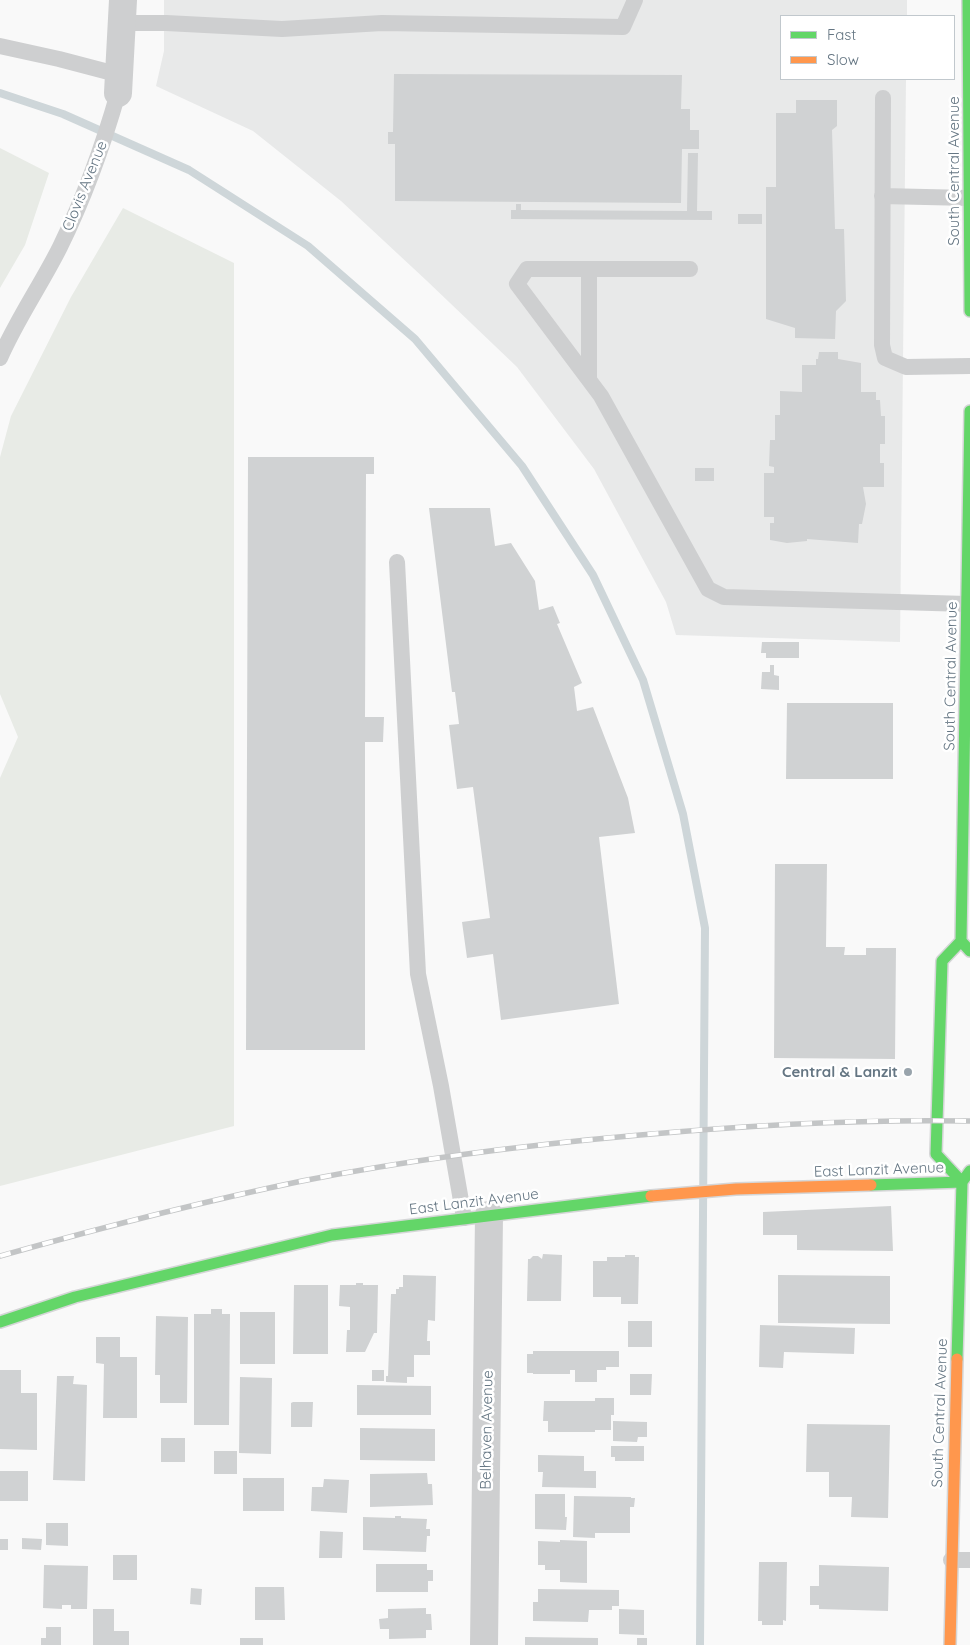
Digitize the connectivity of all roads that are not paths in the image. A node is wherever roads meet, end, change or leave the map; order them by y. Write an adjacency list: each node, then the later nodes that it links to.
1 (634, 0): 3 (lane)
2 (968, 0): 4 (main road, South Central Avenue)
3 (123, 12): 6 (street, Clovis Avenue)
4 (969, 18): 9 (main road, South Central Avenue)
5 (0, 46): 6 (lane)
6 (119, 84): 13 (lane, Clovis Avenue)
7 (883, 98): 8 (lane)
8 (882, 196): 9 (lane); 14 (lane)
9 (969, 198): 12 (main road, South Central Avenue)
10 (589, 269): 11 (lane); 15 (lane); 15 (lane)
11 (690, 269)
12 (970, 311)
13 (0, 358)
14 (970, 366)
15 (589, 380): 19 (lane)
16 (970, 411): 17 (main road, South Central Avenue)
17 (970, 454): 19 (main road, South Central Avenue)
18 (397, 562): 24 (lane)
19 (967, 604): 20 (main road, South Central Avenue)
20 (967, 784): 21 (main road, South Central Avenue)
21 (961, 941): 22 (main road); 23 (main road)
22 (970, 952)
23 (968, 1178): 24 (main road, East Lanzit Avenue); 26 (main road, South Central Avenue)
24 (477, 1216): 25 (main road, East Lanzit Avenue); 28 (street, Belhaven Avenue)
25 (0, 1322)
26 (951, 1560): 27 (lane); 29 (main road, South Central Avenue)
27 (970, 1560)
28 (484, 1645)
29 (950, 1645)

